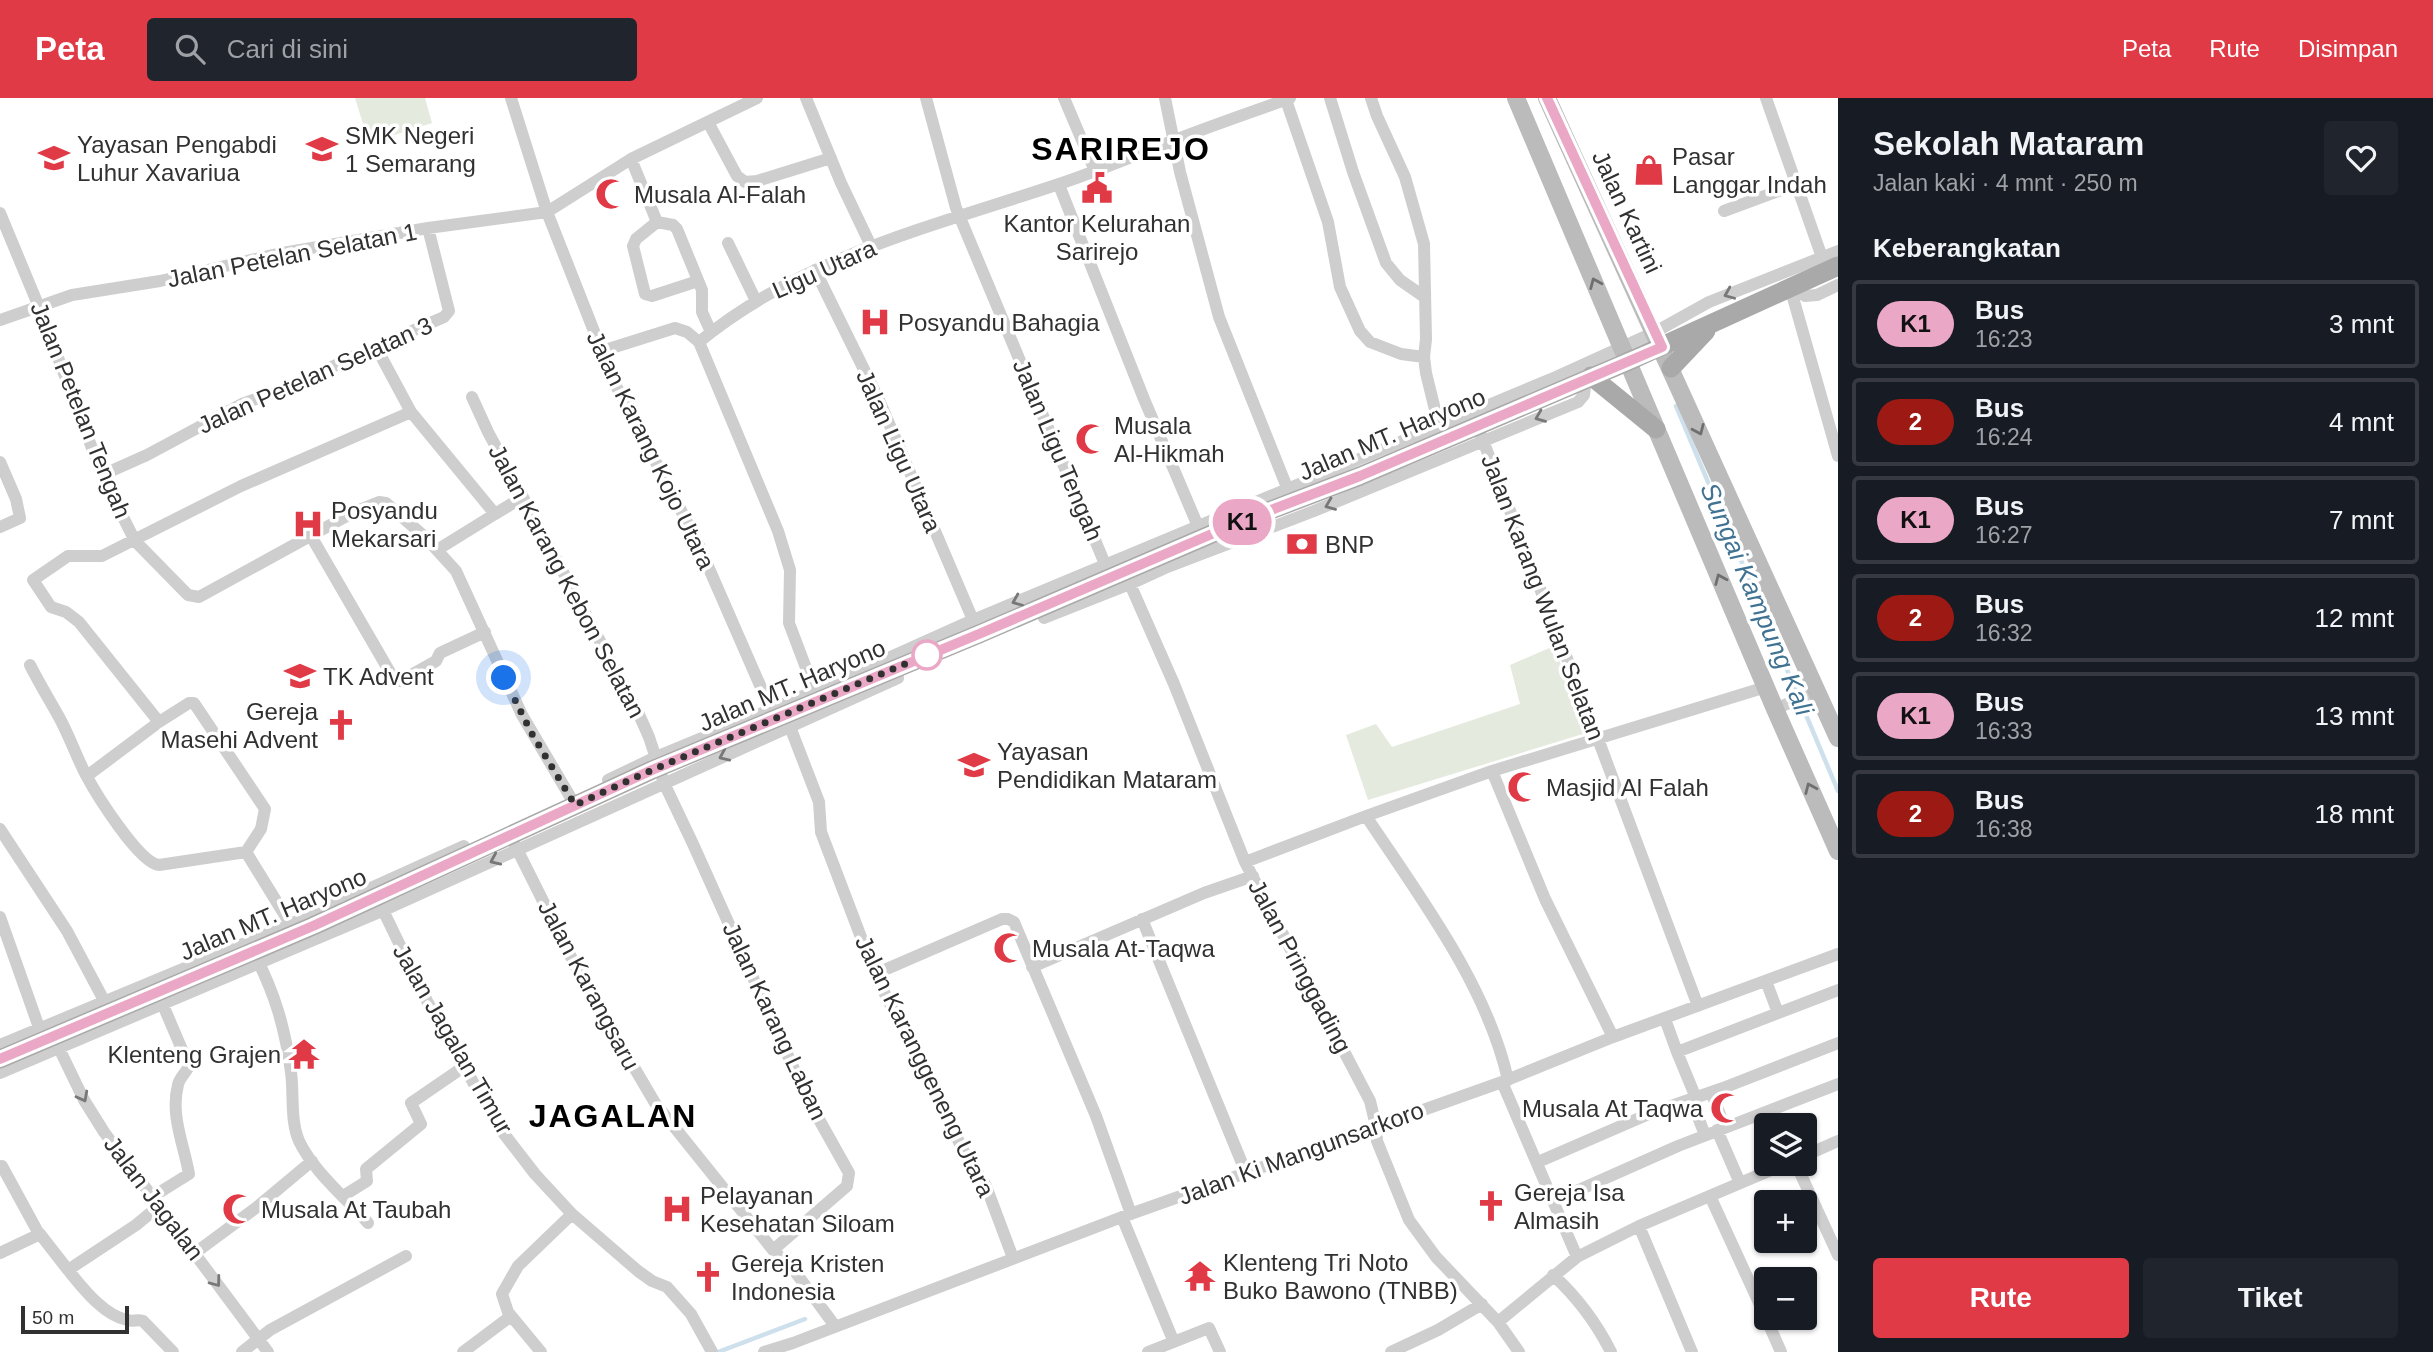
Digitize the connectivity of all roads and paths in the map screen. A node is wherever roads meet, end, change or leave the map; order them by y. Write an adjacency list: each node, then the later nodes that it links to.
1 (511, 98): 21 (street, Jalan Karang Kojo Utara)
2 (757, 98): 13 (street)
3 (806, 98): 15 (street)
4 (926, 98): 23 (street, Jalan Ligu Tengah)
5 (1064, 98): 17 (street)
6 (1165, 98): 14 (street)
7 (1330, 98): 34 (street)
8 (1371, 98): 34 (street)
9 (1516, 98): 44 (main road, one-way to 9)
10 (1547, 98): 40 (main road, Jalan Kartini)
11 (1766, 98): 18 (street)
12 (1288, 99): 14 (street, Ligu Utara); 45 (street)
13 (708, 121): 15 (street); 16 (street)
14 (1174, 140): 17 (street, Ligu Utara); 57 (street)
15 (831, 158): 27 (street)
16 (631, 159): 21 (street); 24 (street)
17 (1095, 171): 19 (street, Ligu Utara)
18 (1797, 184): 20 (street); 30 (street)
19 (1059, 185): 23 (street, Ligu Utara); 60 (street)
20 (1724, 211)
21 (547, 212): 25 (street, Jalan Petelan Selatan 1); 43 (street, Jalan Karang Kojo Utara)
22 (0, 213): 36 (street, Jalan Petelan Tengah)
23 (960, 215): 27 (street, Ligu Utara); 65 (street, Jalan Ligu Tengah)
24 (657, 222): 31 (street); 31 (street)
25 (428, 228): 36 (street, Jalan Petelan Selatan 1); 42 (street, Jalan Petelan Selatan 3)
26 (728, 243): 35 (street)
27 (871, 246): 29 (street, Ligu Utara)
28 (1838, 251): 30 (street)
29 (815, 270): 35 (street, Ligu Utara); 67 (street, Jalan Ligu Utara)
30 (1831, 270): 32 (main road, Jalan MT. Haryono); 33 (street)
31 (698, 281): 39 (street)
32 (1792, 286): 33 (main road, Jalan MT. Haryono); 53 (street)
33 (1764, 289): 38 (main road, Jalan MT. Haryono); 40 (street, one-way to 40)
34 (1423, 296): 45 (street)
35 (756, 301): 39 (street, Ligu Utara)
36 (39, 307): 37 (street, Jalan Petelan Selatan 1); 55 (street, Jalan Petelan Tengah)
37 (0, 320)
38 (1716, 320): 40 (main road, Jalan MT. Haryono); 46 (main road)
39 (710, 332): 41 (street, Ligu Utara)
40 (1658, 339): 44 (main road, Jalan MT. Haryono); 46 (main road, Jalan Kartini)
41 (699, 342): 43 (street); 73 (street)
42 (376, 347): 49 (street); 55 (street, Jalan Petelan Selatan 3)
43 (602, 351): 75 (street, Jalan Karang Kojo Utara)
44 (1624, 354): 47 (main road, Jalan MT. Haryono); 50 (main road); 51 (street)
45 (1424, 357): 51 (street)
46 (1671, 368): 72 (main road, Jalan Kartini, one-way to 72)
47 (1589, 377): 50 (main road); 52 (main road, Jalan MT. Haryono, one-way to 52)
48 (472, 397): 56 (street, Jalan Karang Kebon Selatan)
49 (411, 412): 58 (street); 62 (street)
50 (1656, 429): 71 (main road, one-way to 50)
51 (1442, 432): 52 (main road, Jalan MT. Haryono); 57 (main road, Jalan MT. Haryono)
52 (1480, 433): 64 (street, one-way to 64); 78 (street, Jalan Karang Wulan Selatan)
53 (1838, 456)
54 (0, 462): 59 (street)
55 (102, 475): 62 (street, Jalan Petelan Tengah)
56 (523, 496): 58 (street); 79 (street, Jalan Karang Kebon Selatan)
57 (1290, 496): 60 (main road, Jalan MT. Haryono)
58 (495, 514): 63 (street)
59 (0, 527)
60 (1200, 532): 64 (main road, Jalan MT. Haryono); 65 (street)
61 (311, 536): 62 (street); 63 (street); 66 (street)
62 (135, 541): 76 (street, Jalan Petelan Tengah)
63 (437, 550): 66 (street)
64 (1163, 562): 65 (main road, Jalan MT. Haryono)
65 (1117, 574): 67 (main road, Jalan MT. Haryono, one-way to 67); 88 (street, Jalan Pringgading)
66 (485, 632): 82 (street)
67 (970, 636): 68 (main road, Jalan MT. Haryono)
68 (936, 644): 70 (main road, Jalan MT. Haryono); 73 (street)
69 (30, 665): 81 (street)
70 (896, 674): 73 (main road, Jalan MT. Haryono); 75 (street)
71 (1766, 687): 74 (main road); 78 (street)
72 (1810, 694): 74 (street); 77 (main road, Jalan Kartini)
73 (817, 696): 75 (main road, Jalan MT. Haryono)
74 (1782, 706): 86 (main road, one-way to 74)
75 (780, 717): 79 (street); 79 (main road, Jalan MT. Haryono, one-way to 79); 99 (street, Jalan Karanggeneng Utara)
76 (159, 722): 81 (street); 87 (street)
77 (1838, 738)
78 (1598, 739): 80 (street); 104 (street, Jalan Karang Wulan Selatan)
79 (660, 769): 82 (main road, Jalan MT. Haryono); 85 (street); 140 (street, Jalan Karang Laban)
80 (1492, 771): 83 (street); 108 (street)
81 (87, 776): 87 (street)
82 (573, 801): 85 (main road, Jalan MT. Haryono)
83 (1366, 816): 88 (street); 117 (street)
84 (0, 829): 103 (street)
85 (517, 834): 90 (main road, Jalan MT. Haryono, one-way to 90); 93 (street); 140 (street, Jalan Karangsaru)
86 (1838, 850)
87 (246, 852): 93 (street)
88 (1245, 862): 89 (street, Jalan Pringgading)
89 (1253, 876): 92 (street); 120 (street, Jalan Pringgading)
90 (380, 904): 93 (main road, Jalan MT. Haryono); 114 (street, Jalan Jagalan Timur)
91 (0, 917): 109 (street, Jalan Jagalan)
92 (1142, 919): 98 (street); 127 (street)
93 (304, 930): 95 (main road, Jalan MT. Haryono); 96 (street)
94 (1838, 954): 100 (street, Jalan Ki Mangunsarkoro)
95 (256, 957): 97 (main road, Jalan MT. Haryono); 124 (street)
96 (203, 966): 97 (main road, Jalan MT. Haryono); 102 (main road, Jalan MT. Haryono); 103 (street)
97 (234, 967): 102 (street)
98 (1032, 967): 99 (street); 136 (street)
99 (875, 974): 146 (street, Jalan Karanggeneng Utara)
100 (1766, 981): 104 (street, Jalan Ki Mangunsarkoro); 105 (street)
101 (1838, 990): 105 (street)
102 (160, 997): 103 (main road, Jalan MT. Haryono); 107 (street); 134 (street)
103 (107, 1006): 107 (main road, Jalan MT. Haryono); 109 (street)
104 (1698, 1006): 106 (street, Jalan Ki Mangunsarkoro)
105 (1778, 1013): 112 (street)
106 (1665, 1019): 108 (street, Jalan Ki Mangunsarkoro); 112 (street)
107 (94, 1026): 109 (main road, Jalan MT. Haryono)
108 (1613, 1037): 117 (street, Jalan Ki Mangunsarkoro)
109 (49, 1038): 111 (street); 113 (main road, Jalan MT. Haryono); 115 (street); 134 (street, Jalan Jagalan, one-way to 134)
110 (1838, 1043): 118 (street)
111 (0, 1045)
112 (1677, 1052): 119 (street)
113 (0, 1059)
114 (465, 1066): 131 (street); 135 (street, Jalan Jagalan Timur)
115 (0, 1073)
116 (1838, 1084): 121 (street)
117 (1506, 1085): 120 (street, Jalan Ki Mangunsarkoro); 125 (street)
118 (1711, 1092): 119 (street); 121 (street)
119 (1693, 1099): 121 (street); 125 (street)
120 (1376, 1126): 127 (street, Jalan Ki Mangunsarkoro); 150 (street, Jalan Pringgading)
121 (1716, 1131): 130 (street); 133 (street)
122 (1838, 1141): 123 (street)
123 (1817, 1150)
124 (312, 1161): 131 (street); 142 (street)
125 (1538, 1162): 133 (street)
126 (2, 1166): 139 (street)
127 (1246, 1173): 136 (street, Jalan Ki Mangunsarkoro)
128 (1757, 1176): 130 (street)
129 (1802, 1176): 143 (street)
130 (1740, 1183): 132 (street)
131 (343, 1196): 137 (street)
132 (1710, 1196): 138 (street); 149 (street)
133 (1554, 1201): 145 (street)
134 (155, 1202): 142 (street, Jalan Jagalan); 147 (street)
135 (572, 1214): 151 (street); 158 (street, Jalan Jagalan Timur)
136 (1127, 1216): 146 (street, Jalan Ki Mangunsarkoro); 156 (street)
137 (368, 1223)
138 (1639, 1226): 145 (street); 170 (street)
139 (39, 1234): 141 (street); 147 (street)
140 (774, 1250): 153 (street, Jalan Karangsaru)
141 (0, 1253)
142 (195, 1254): 155 (street, Jalan Jagalan, one-way to 155)
143 (1838, 1255)
144 (406, 1256): 155 (street)
145 (1577, 1257): 148 (street)
146 (1013, 1258): 153 (street, Jalan Ki Mangunsarkoro)
147 (68, 1270): 159 (street)
148 (1553, 1275): 152 (street); 169 (street)
149 (1754, 1292)
150 (1482, 1304): 152 (street, Jalan Pringgading); 167 (street)
151 (511, 1316): 162 (street); 163 (street)
152 (1498, 1322): 168 (street, Jalan Pringgading)
153 (835, 1326): 157 (street, Jalan Ki Mangunsarkoro)
154 (1771, 1330): 171 (street)
155 (258, 1338): 160 (street); 161 (street, Jalan Jagalan)
156 (1173, 1340): 165 (street); 166 (street)
157 (797, 1348): 164 (street, Jalan Ki Mangunsarkoro)
158 (711, 1350)
159 (173, 1352)
160 (242, 1352)
161 (268, 1352)
162 (463, 1352)
163 (541, 1352)
164 (764, 1352)
165 (1147, 1352)
166 (1220, 1352)
167 (1391, 1352)
168 (1519, 1352)
169 (1611, 1352)
170 (1692, 1352)
171 (1781, 1352)

